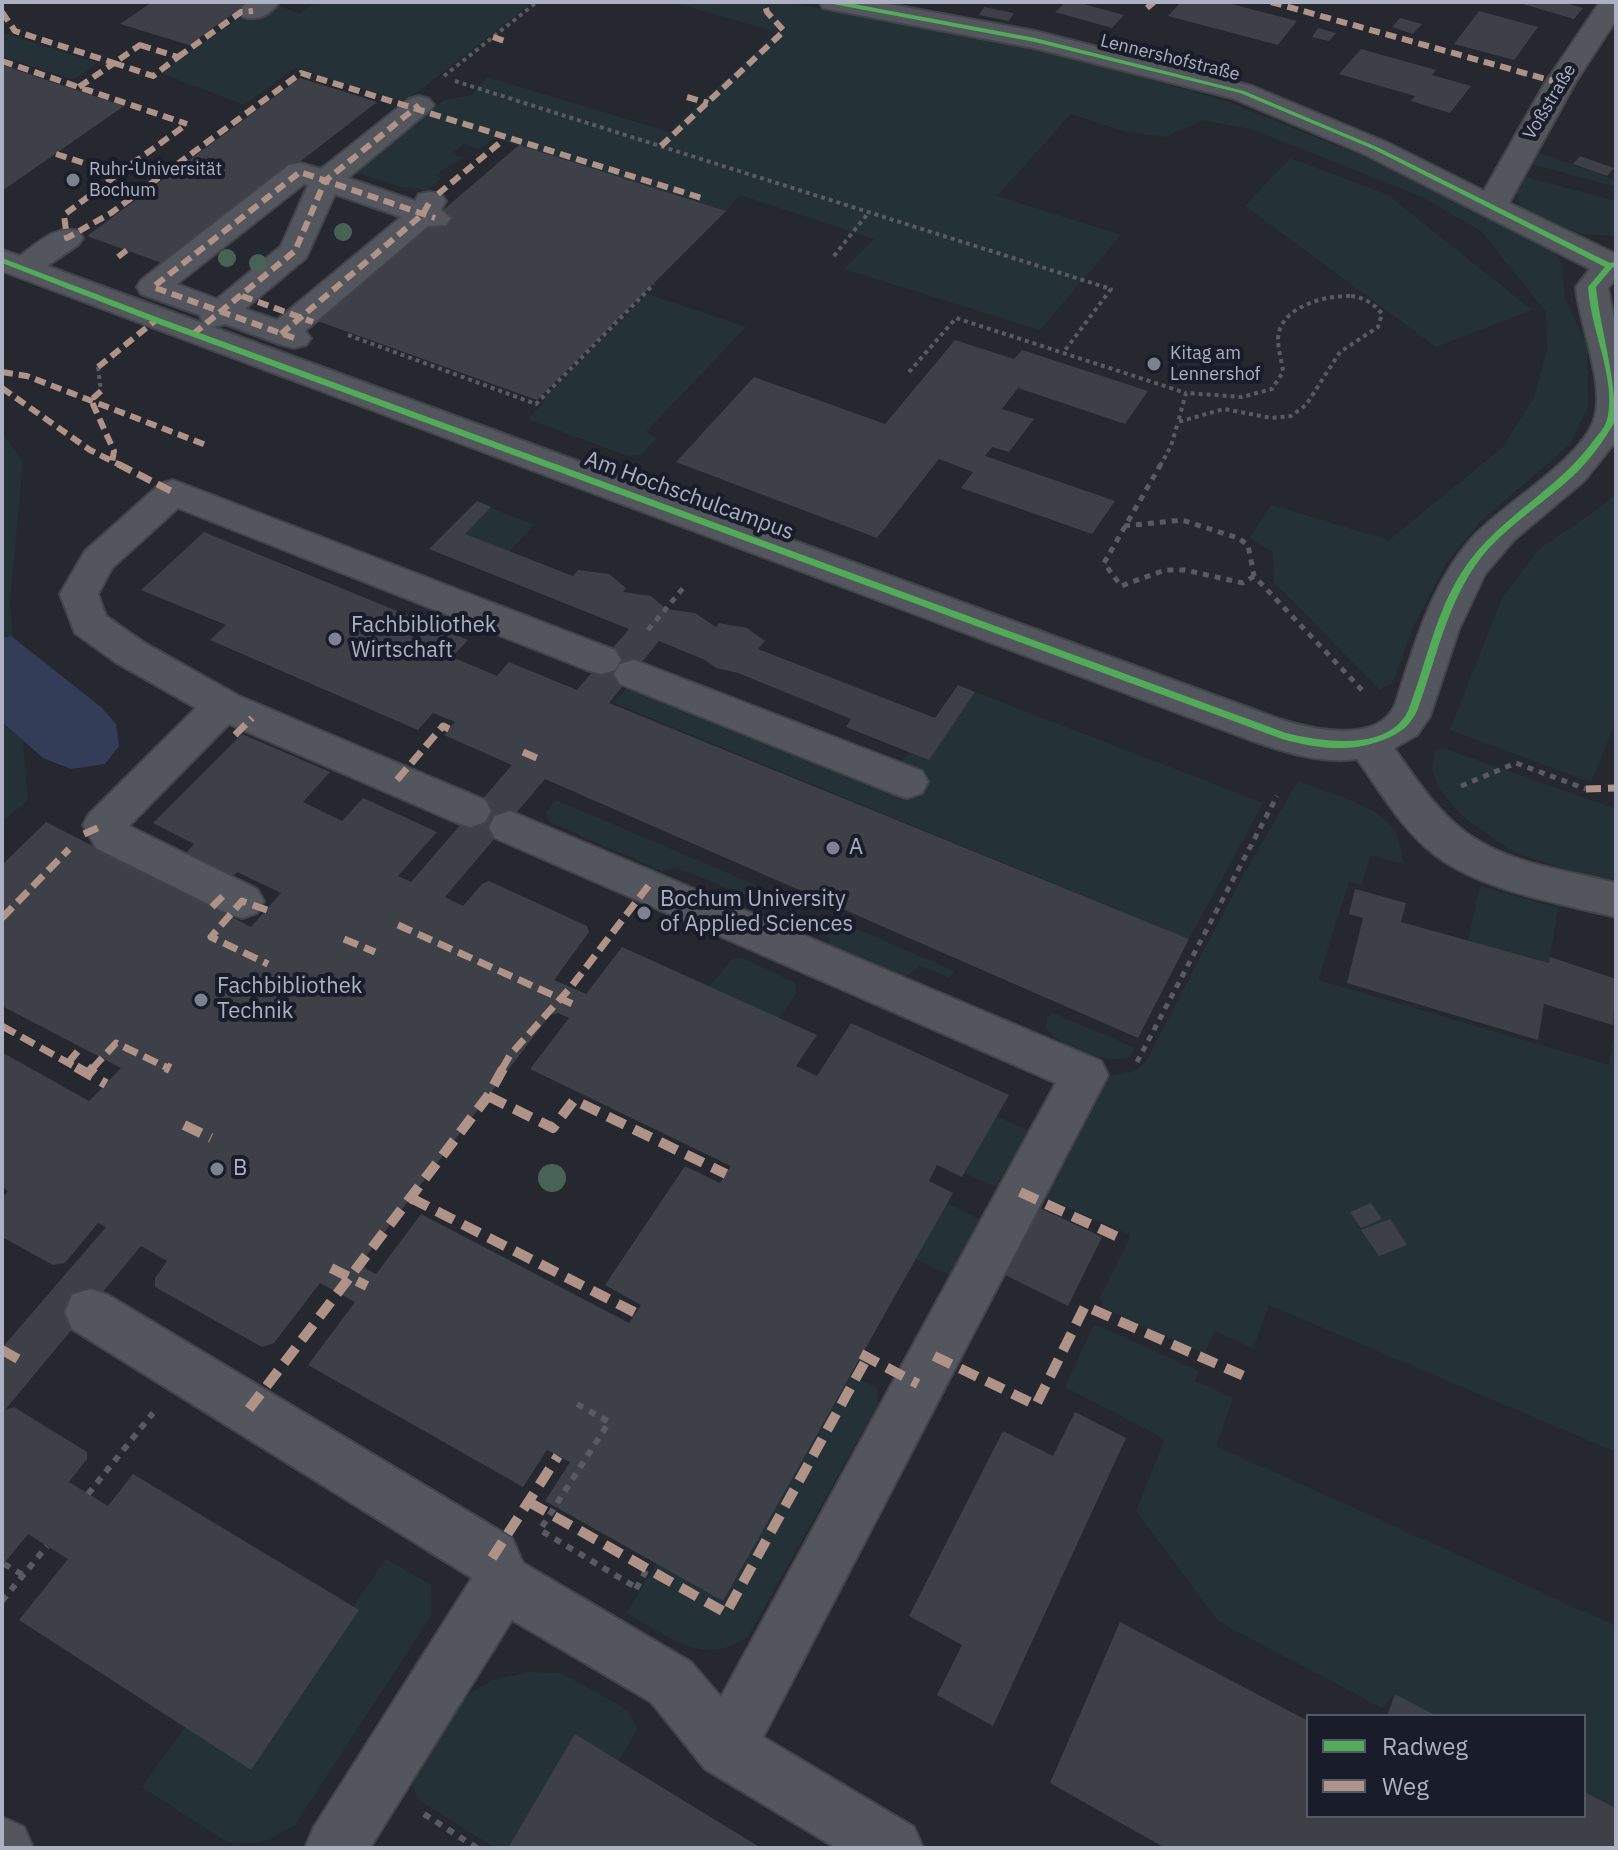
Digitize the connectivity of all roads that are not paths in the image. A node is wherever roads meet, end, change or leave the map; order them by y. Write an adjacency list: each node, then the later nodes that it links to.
1 (833, 2): 3 (street, Lennershofstraße)
2 (1614, 2): 6 (street, Voßstraße)
3 (890, 7): 6 (street, Lennershofstraße)
4 (419, 105): 5 (street)
5 (325, 181): 10 (street); 10 (street); 10 (street)
6 (1492, 205): 9 (street, Lennershofstraße)
7 (67, 238): 8 (street)
8 (12, 264): 12 (street, Am Hochschulcampus)
9 (1613, 265): 12 (street)
10 (226, 308)
11 (225, 706): 13 (street); 15 (street); 18 (street)
12 (1368, 743): 14 (street)
13 (907, 782)
14 (1616, 900)
15 (242, 901)
16 (90, 1312): 17 (street)
17 (503, 1583): 18 (street); 19 (street)
18 (726, 1748): 20 (street)
19 (335, 1848)
20 (893, 1848)

